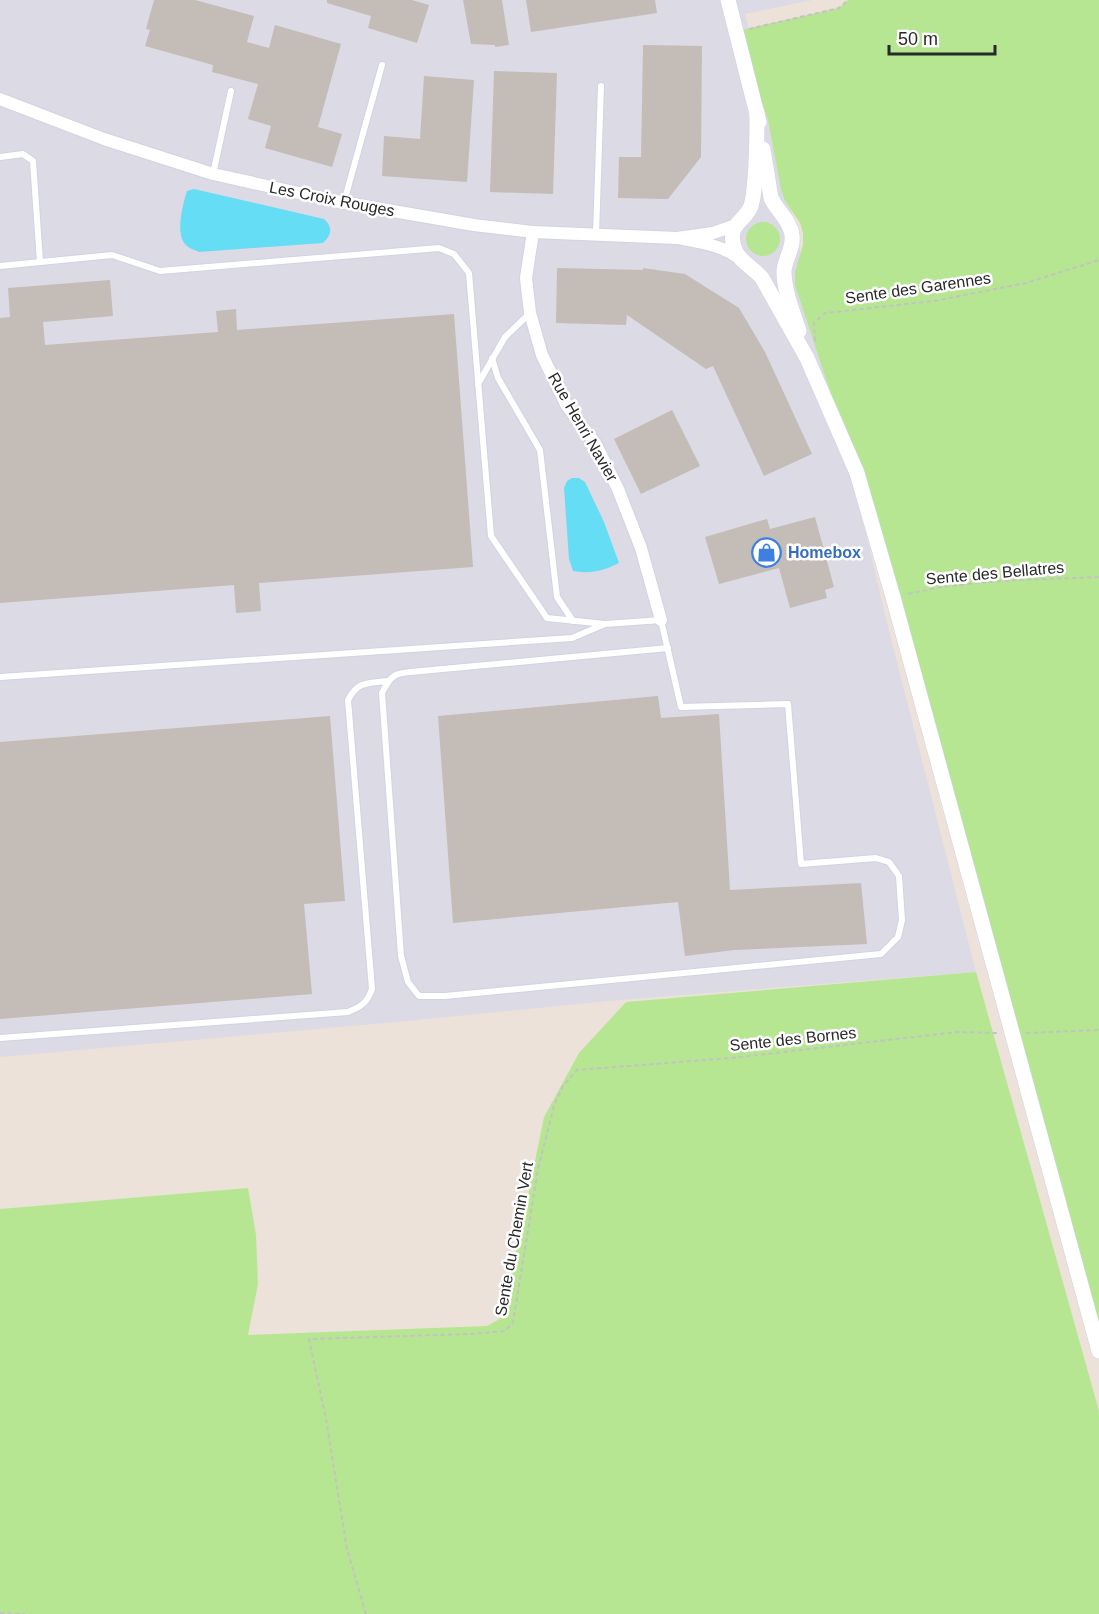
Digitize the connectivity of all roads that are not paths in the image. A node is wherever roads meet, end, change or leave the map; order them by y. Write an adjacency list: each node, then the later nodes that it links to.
1 (728, 0): 6 (street)
2 (382, 65): 9 (lane)
3 (601, 86): 13 (lane)
4 (231, 91): 8 (lane)
5 (0, 99): 8 (street, Les Croix Rouges)
6 (757, 112): 10 (street); 11 (street)
7 (0, 157): 16 (lane)
8 (213, 174): 9 (street, Les Croix Rouges)
9 (344, 202): 12 (street, Les Croix Rouges)
10 (782, 216): 11 (street); 15 (street)
11 (741, 220): 14 (street, Les Croix Rouges); 17 (street)
12 (532, 232): 13 (street, Les Croix Rouges); 19 (street, Rue Henri Navier)
13 (596, 235): 14 (street, Les Croix Rouges)
14 (677, 238): 17 (street, Les Croix Rouges)
15 (787, 256): 17 (street); 21 (street)
16 (40, 262): 18 (lane); 22 (lane)
17 (746, 262): 21 (street)
18 (0, 266)
19 (530, 313): 20 (lane); 23 (street, Rue Henri Navier)
20 (492, 358): 22 (lane); 24 (lane)
21 (807, 358): 30 (street)
22 (478, 384): 24 (lane)
23 (661, 620): 25 (lane); 26 (lane)
24 (573, 621): 25 (lane)
25 (605, 624): 27 (lane)
26 (668, 648): 28 (lane); 28 (lane)
27 (0, 677)
28 (388, 681): 29 (lane)
29 (0, 1038)
30 (1099, 1351)

